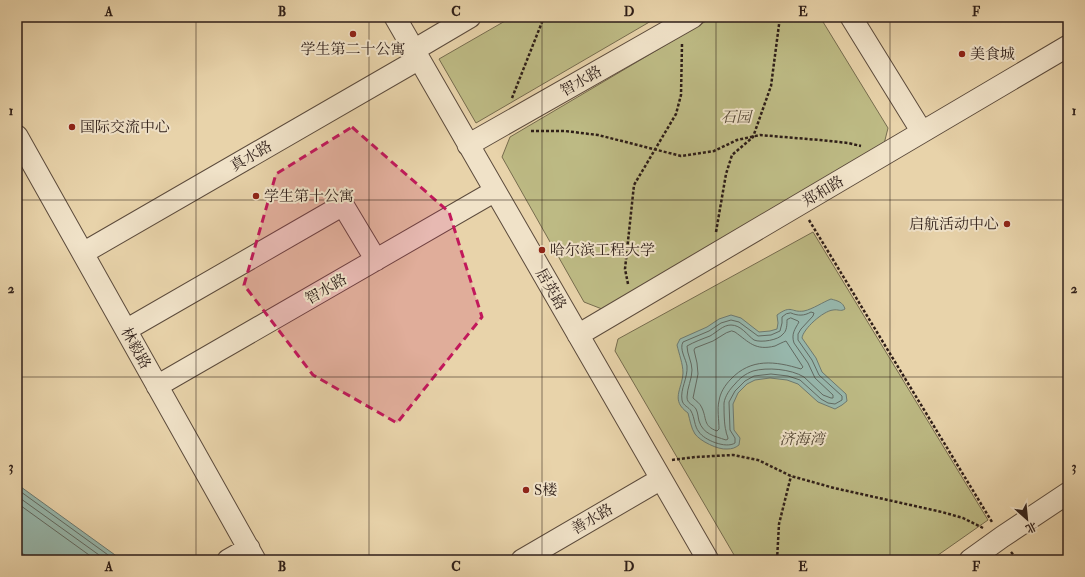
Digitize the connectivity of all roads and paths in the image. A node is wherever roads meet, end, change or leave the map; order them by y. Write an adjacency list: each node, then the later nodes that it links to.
1 (395, 17): 8 (street, 居英路)
2 (470, 17): 8 (street, 真水路)
3 (544, 17): 10 (path)
4 (780, 17): 14 (path)
5 (851, 17): 12 (street)
6 (688, 20): 10 (street, 智水路); 16 (path)
7 (1068, 46): 12 (street, 郑和路)
8 (416, 54): 9 (street, 居英路); 20 (street, 真水路)
9 (431, 80): 15 (street, 居英路); 18 (street)
10 (501, 126): 15 (street, 智水路)
11 (528, 132): 16 (path)
12 (922, 132): 17 (street, 郑和路)
13 (17, 136): 20 (street, 林毅路)
14 (753, 137): 16 (path); 17 (path); 21 (path)
15 (468, 145): 18 (street, 居英路)
16 (655, 150): 23 (path)
17 (881, 156): 19 (street, 郑和路)
18 (490, 194): 22 (street, 智水路); 25 (street, 居英路)
19 (800, 204): 21 (street, 郑和路); 30 (path)
20 (83, 254): 24 (street, 林毅路)
21 (712, 256): 23 (street, 郑和路)
22 (376, 260): 24 (street); 26 (street, 智水路)
23 (636, 301): 25 (street, 郑和路)
24 (126, 330): 26 (street, 林毅路)
25 (578, 335): 27 (street, 居英路)
26 (157, 386): 31 (street, 林毅路)
27 (656, 471): 28 (path); 33 (street, 善水路); 34 (street, 居英路)
28 (791, 476): 30 (path); 35 (path)
29 (1068, 493): 30 (street)
30 (1002, 537): 36 (street)
31 (252, 554): 32 (street)
32 (228, 560)
33 (522, 560)
34 (708, 560)
35 (777, 560)
36 (970, 560)

